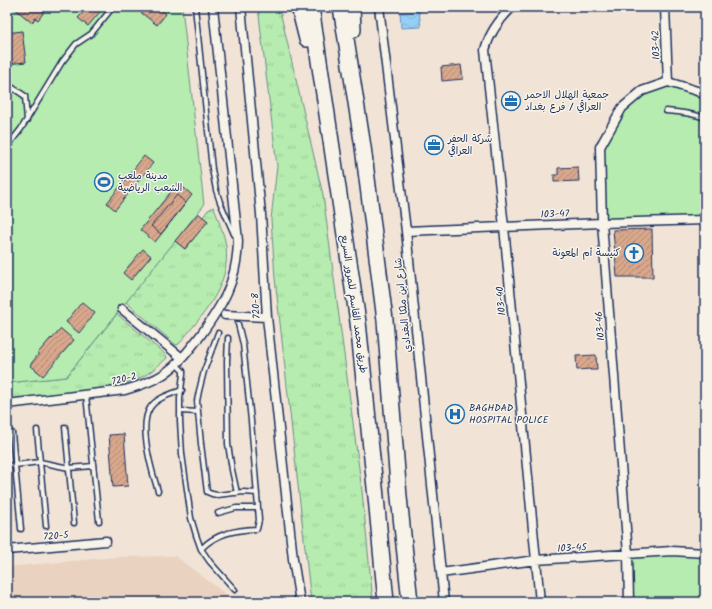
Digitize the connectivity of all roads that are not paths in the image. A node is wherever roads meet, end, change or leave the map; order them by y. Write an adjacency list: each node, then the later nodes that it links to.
1 (113, 7): 17 (lane)
2 (195, 7): 25 (lane)
3 (214, 7): 25 (street)
4 (241, 7): 28 (street, 720-8)
5 (299, 7): 20 (highway)
6 (311, 7): 20 (highway, طريق محمد القاسم للمرور السريع)
7 (341, 7): 19 (highway)
8 (352, 7): 19 (highway)
9 (379, 7): 24 (street, شارع ابن ملكا البغدادي)
10 (512, 7): 23 (street, 103-40)
11 (665, 7): 12 (street, 103-42)
12 (668, 82): 14 (street); 22 (street, 103-46)
13 (7, 84): 17 (lane)
14 (705, 95)
15 (666, 111): 16 (lane)
16 (705, 118)
17 (27, 121): 18 (lane)
18 (7, 147)
19 (362, 147): 65 (highway)
20 (332, 153): 64 (highway, طريق محمد القاسم للمرور السريع)
21 (705, 220): 22 (street, 103-47)
22 (602, 223): 23 (street, 103-47); 59 (street, 103-46)
23 (504, 227): 24 (street, 103-47); 60 (street, 103-40)
24 (406, 231): 61 (street, شارع ابن ملكا البغدادي)
25 (238, 243): 32 (street, 720-2)
26 (122, 309): 32 (street)
27 (225, 315): 28 (street)
28 (267, 317): 63 (street, 720-8)
29 (238, 324): 47 (lane)
30 (218, 333): 37 (lane)
31 (228, 338): 48 (lane)
32 (179, 361): 33 (lane); 34 (street, 720-2)
33 (182, 390): 36 (lane); 46 (lane)
34 (86, 395): 35 (street, 720-2); 44 (lane)
35 (7, 404)
36 (180, 411): 37 (lane); 56 (lane)
37 (198, 412): 48 (lane)
38 (65, 427): 45 (lane)
39 (37, 430): 41 (lane)
40 (12, 433): 42 (lane)
41 (40, 462): 42 (lane); 45 (lane); 53 (lane)
42 (15, 465): 43 (lane); 54 (lane)
43 (7, 466)
44 (93, 466): 45 (lane); 51 (lane)
45 (69, 468): 52 (lane)
46 (158, 491)
47 (257, 492): 48 (lane); 49 (lane)
48 (237, 493)
49 (258, 508): 50 (lane); 56 (lane)
50 (218, 512)
51 (99, 521)
52 (74, 523)
53 (46, 526)
54 (21, 529)
55 (106, 541): 57 (street, 720-5)
56 (201, 548): 62 (lane)
57 (7, 550)
58 (705, 553): 59 (street, 103-45)
59 (628, 554): 60 (street, 103-45); 68 (street, 103-46)
60 (536, 560): 61 (street, 103-45); 67 (street, 103-40)
61 (441, 573): 66 (street, شارع ابن ملكا البغدادي)
62 (235, 590)
63 (300, 602)
64 (386, 602)
65 (410, 602)
66 (444, 602)
67 (540, 602)
68 (629, 602)

